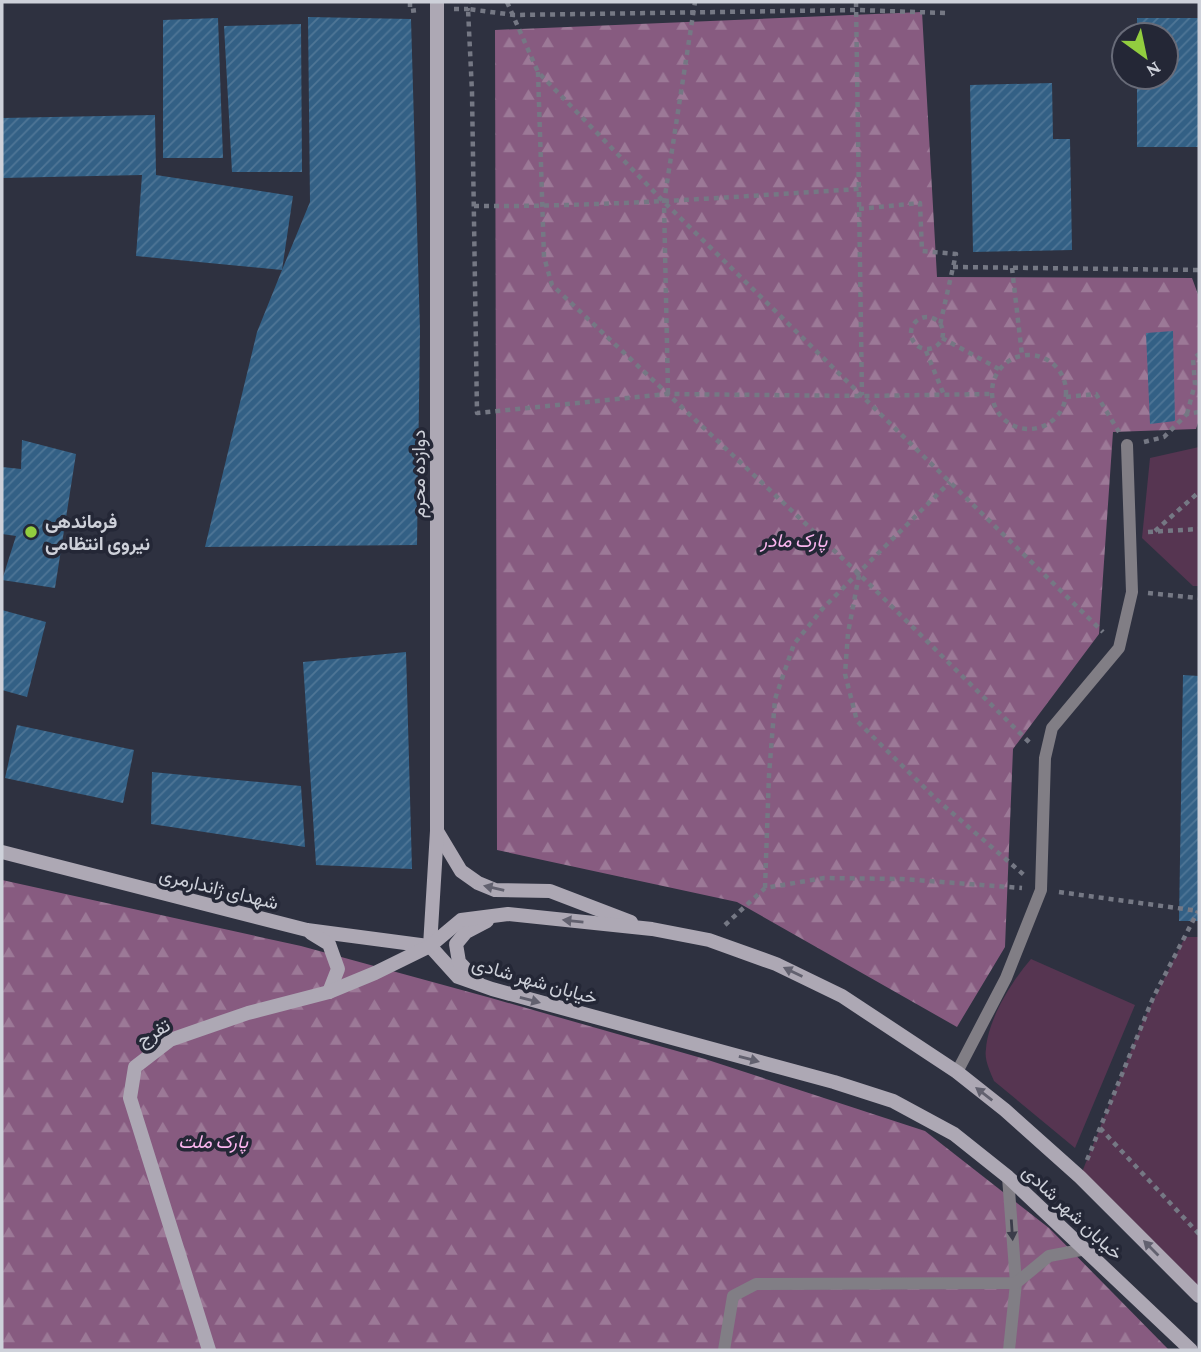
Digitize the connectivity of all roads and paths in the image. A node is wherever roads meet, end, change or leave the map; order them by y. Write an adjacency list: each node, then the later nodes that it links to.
1 (437, 2): 43 (main road, دوازده محرم)
2 (507, 2): 8 (path)
3 (695, 2): 6 (path)
4 (856, 2): 5 (path)
5 (857, 10): 6 (path); 7 (path); 10 (path)
6 (694, 13): 8 (path); 11 (path)
7 (945, 13)
8 (514, 15): 9 (path); 12 (path)
9 (538, 72): 11 (path); 13 (path)
10 (859, 189): 11 (path); 14 (path)
11 (664, 202): 13 (path); 25 (path); 28 (path)
12 (474, 206): 13 (path); 25 (path)
13 (543, 206): 25 (path)
14 (859, 209): 15 (path); 28 (path)
15 (953, 267): 16 (path); 18 (path)
16 (1012, 268): 17 (path); 22 (path)
17 (1199, 270)
18 (940, 325): 19 (path); 20 (path)
19 (942, 338): 20 (path); 23 (path)
20 (926, 351): 27 (path)
21 (1199, 354): 24 (path)
22 (1022, 355): 23 (path); 29 (path)
23 (999, 369): 26 (path)
24 (1197, 377): 31 (path)
25 (668, 394): 28 (path); 38 (path)
26 (990, 394): 27 (path); 29 (path)
27 (944, 395): 28 (path)
28 (862, 396): 33 (path)
29 (1066, 397): 32 (path)
30 (1199, 412): 31 (path)
31 (1187, 414): 32 (path)
32 (1127, 445): 37 (lane)
33 (950, 482): 38 (path); 41 (path)
34 (1199, 492): 36 (path)
35 (1199, 529): 36 (path)
36 (1154, 532): 37 (path)
37 (1130, 534): 39 (lane)
38 (859, 574): 42 (path); 45 (path); 46 (path)
39 (1132, 592): 40 (path); 41 (lane)
40 (1199, 598)
41 (1119, 648): 42 (lane)
42 (1045, 758): 46 (lane)
43 (437, 831): 49 (main road, one-way to 43); 52 (main road, دوازده محرم)
44 (2, 852): 50 (main road, شهدای ژاندارمری)
45 (765, 888): 46 (path); 51 (path)
46 (1041, 890): 47 (path); 55 (lane)
47 (1198, 911): 56 (path)
48 (508, 914): 49 (main road, خیابان شهر شادی, one-way to 48); 52 (main road, خیابان شهر شادی); 53 (main road)
49 (652, 929): 51 (main road, خیابان شهر شادی)
50 (307, 930): 52 (main road, شهدای ژاندارمری); 54 (main road)
51 (709, 940): 55 (main road, خیابان شهر شادی, one-way to 51)
52 (430, 946): 53 (main road, خیابان شهر شادی); 54 (main road, تفرج)
53 (492, 989): 57 (main road, خیابان شهر شادی, one-way to 57)
54 (329, 992): 63 (main road, تفرج)
55 (957, 1072): 58 (main road, خیابان شهر شادی, one-way to 55)
56 (1100, 1128): 58 (path); 59 (path)
57 (1008, 1177): 60 (main road, خیابان شهر شادی); 61 (lane, one-way to 61)
58 (1080, 1177): 62 (main road, خیابان شهر شادی, one-way to 58)
59 (1199, 1234)
60 (1086, 1249): 61 (lane); 66 (main road, خیابان شهر شادی)
61 (1016, 1283): 64 (lane); 65 (lane)
62 (1199, 1296)
63 (209, 1350)
64 (724, 1350)
65 (1009, 1350)
66 (1191, 1350)

